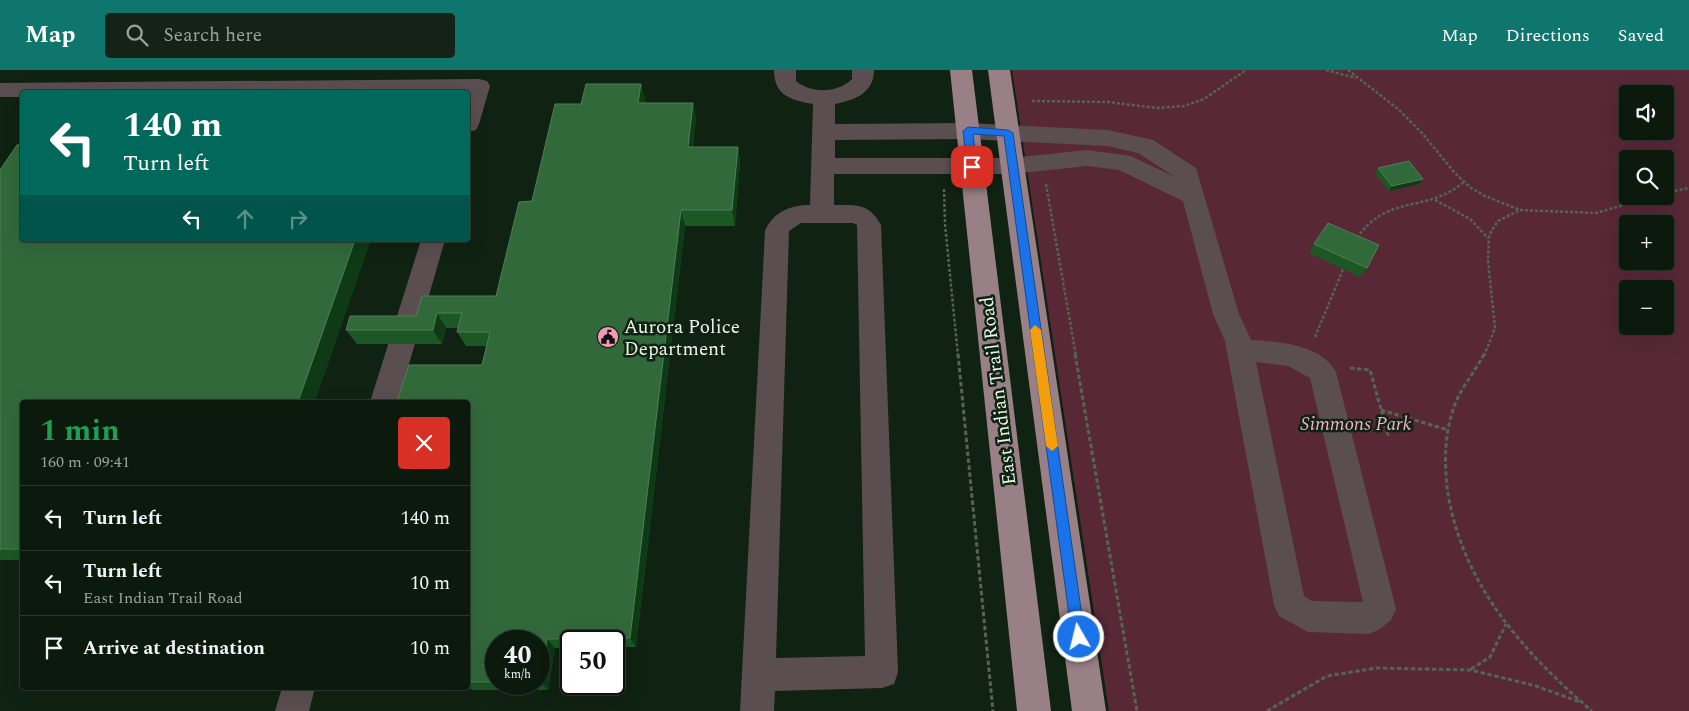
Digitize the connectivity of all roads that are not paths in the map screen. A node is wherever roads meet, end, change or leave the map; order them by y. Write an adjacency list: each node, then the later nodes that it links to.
1 (785, 70): 6 (street)
2 (863, 70): 6 (street)
3 (961, 70): 8 (main road, East Indian Trail Road)
4 (999, 70): 10 (main road)
5 (0, 90): 7 (street)
6 (824, 96): 9 (street)
7 (470, 117)
8 (968, 131): 9 (street); 10 (street); 13 (main road, East Indian Trail Road)
9 (823, 132): 11 (street)
10 (1008, 133): 12 (main road); 14 (street)
11 (823, 166): 13 (street); 15 (street)
12 (1012, 166): 13 (street); 14 (street); 21 (main road)
13 (972, 167): 24 (main road, East Indian Trail Road)
14 (1194, 196): 17 (street)
15 (822, 214): 19 (street); 19 (street)
16 (432, 242): 18 (street)
17 (1239, 346): 17 (street)
18 (385, 400)
19 (759, 675): 23 (street)
20 (298, 690): 22 (street)
21 (1082, 706)
22 (292, 711)
23 (757, 711)
24 (1034, 711)

